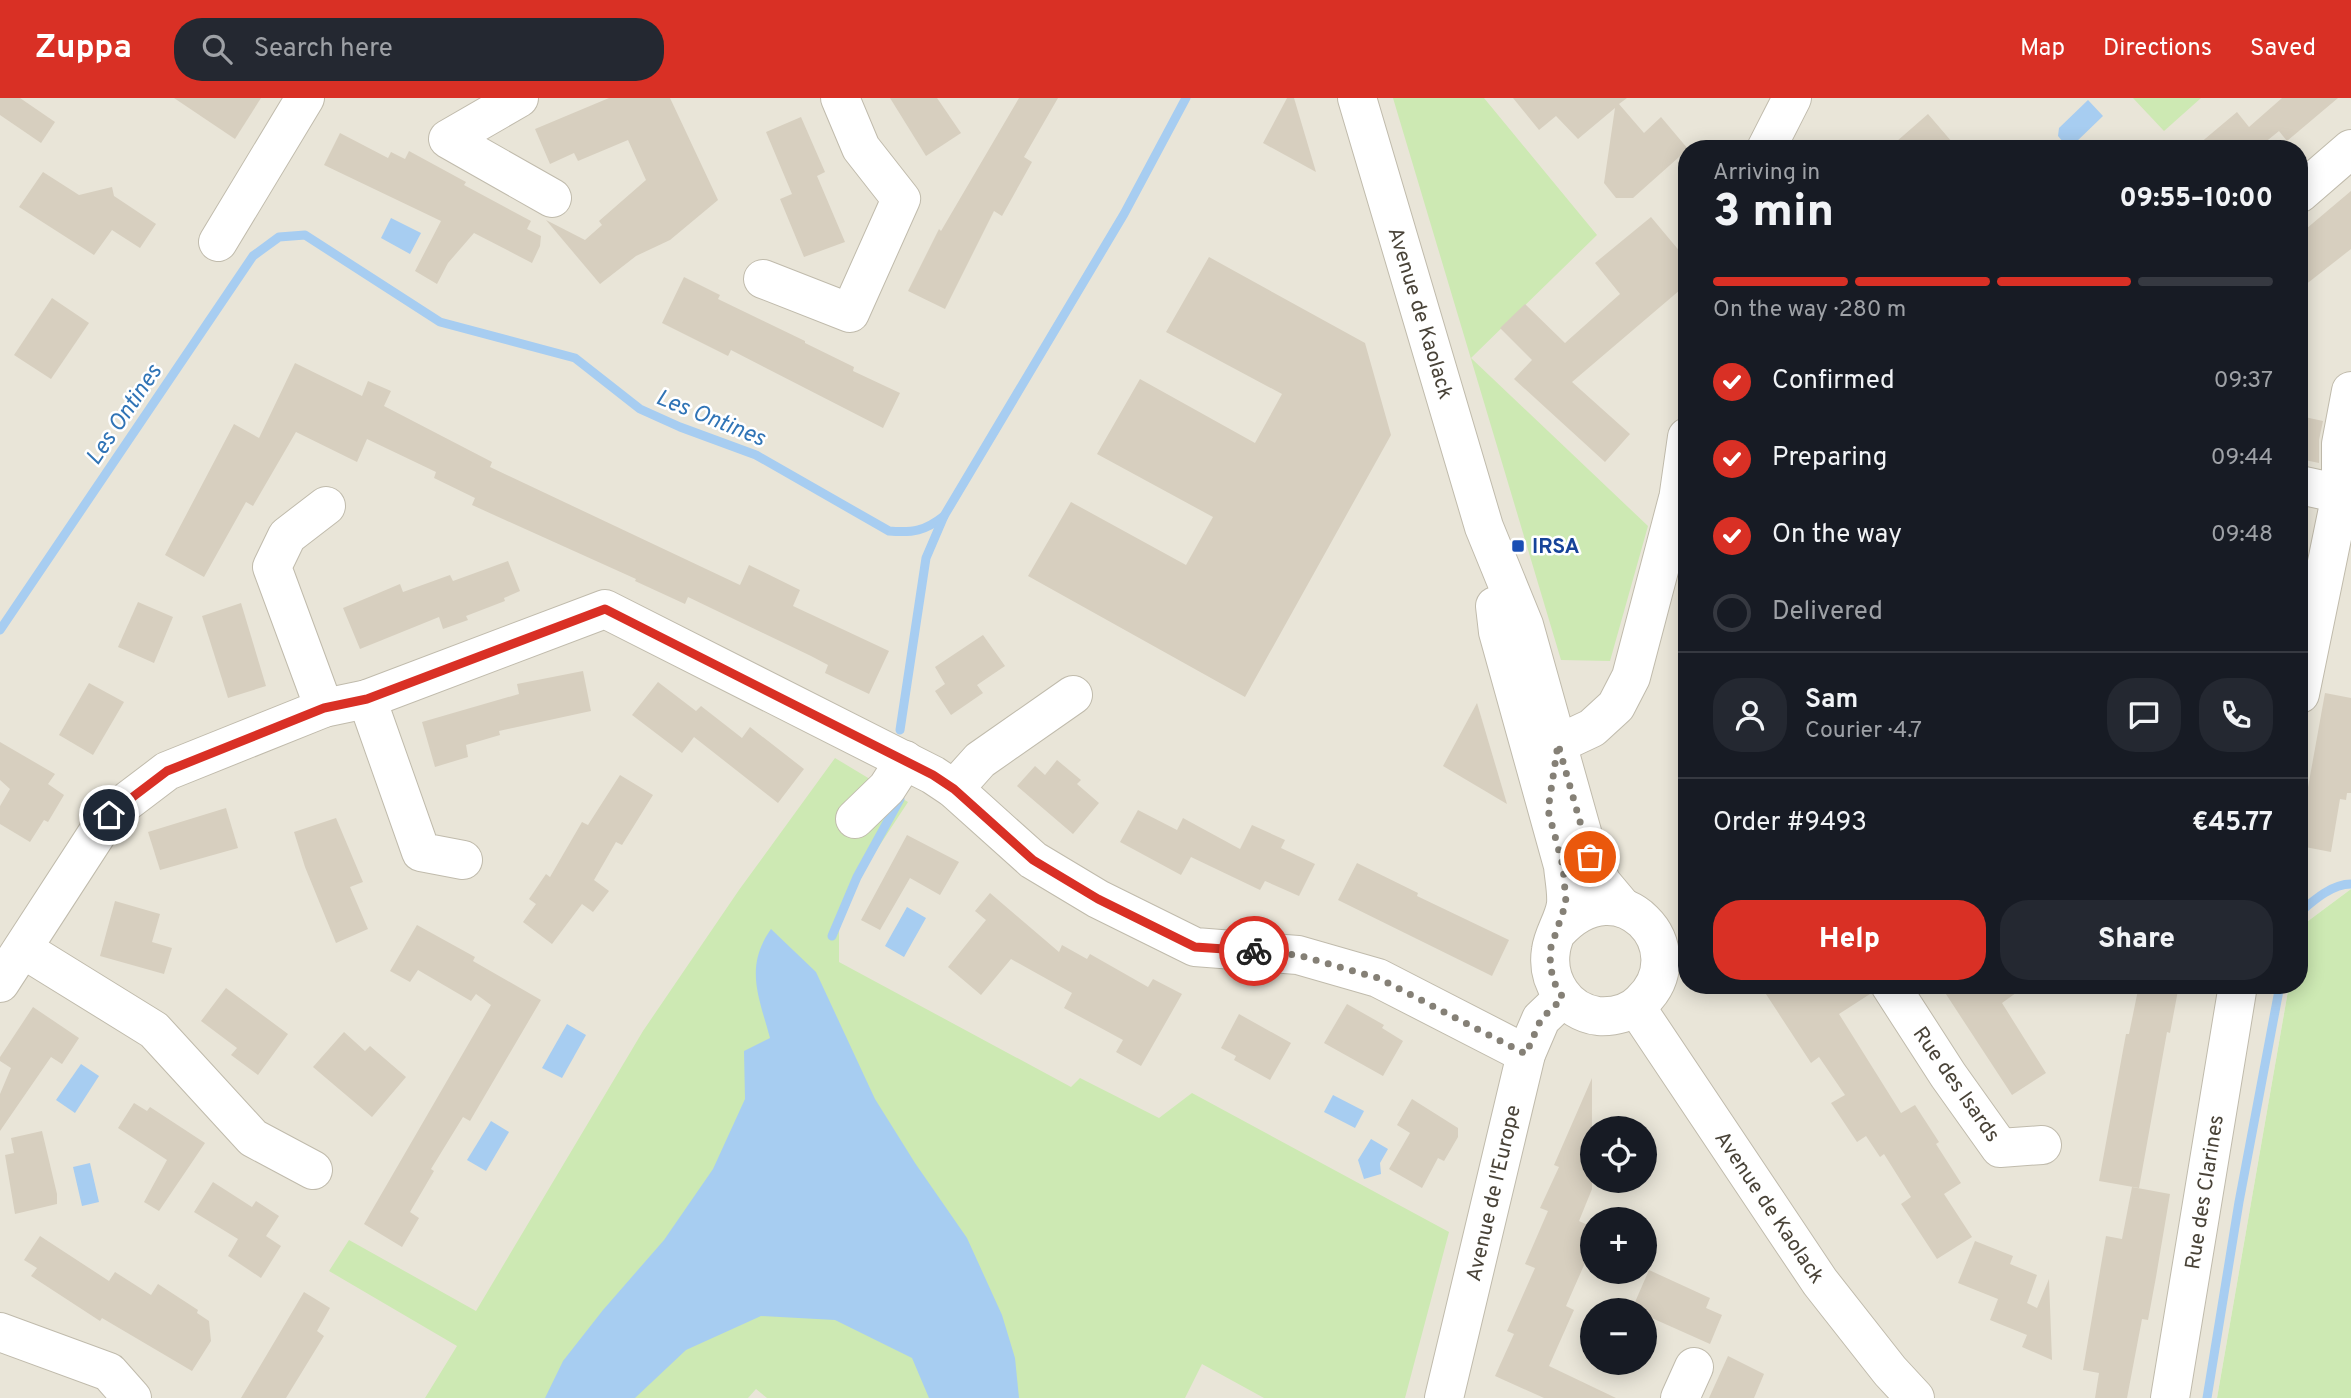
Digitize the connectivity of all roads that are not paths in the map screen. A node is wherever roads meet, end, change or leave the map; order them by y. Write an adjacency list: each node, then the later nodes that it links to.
1 (305, 98): 12 (street)
2 (519, 98): 11 (street)
3 (840, 98): 13 (street)
4 (1357, 98): 19 (street, Avenue de Kaolack)
5 (1792, 98): 7 (street)
6 (1814, 98): 8 (street)
7 (1771, 140)
8 (1793, 140)
9 (2351, 149): 10 (street)
10 (2308, 187)
11 (552, 198)
12 (218, 242)
13 (764, 279)
14 (2351, 391): 16 (street)
15 (2308, 486): 16 (street)
16 (2346, 493): 20 (street)
17 (1678, 504): 24 (street)
18 (326, 506): 23 (street)
19 (1484, 527): 24 (street, Avenue de Kaolack); 27 (street, Avenue de Kaolack)
20 (2308, 659)
21 (1073, 695): 26 (street)
22 (367, 699): 23 (street); 25 (street); 29 (street)
23 (324, 708): 32 (street)
24 (1558, 744): 27 (street); 30 (street, Avenue de Kaolack)
25 (905, 760): 26 (street); 28 (street)
26 (954, 789): 38 (street)
27 (1548, 810): 31 (street, Avenue de Kaolack)
28 (855, 819)
29 (463, 860)
30 (1623, 908): 31 (street); 37 (street, Avenue de Kaolack)
31 (1558, 931): 36 (street, Avenue de Kaolack)
32 (23, 948): 33 (street); 40 (street)
33 (0, 983)
34 (1896, 994): 39 (street, Rue des Isards)
35 (2237, 994): 45 (street, Rue des Clarines)
36 (1563, 998): 37 (street); 38 (street, Avenue de l'Europe)
37 (1636, 1007): 44 (street, Avenue de Kaolack)
38 (1526, 1054): 42 (street, Avenue de l'Europe)
39 (2042, 1144)
40 (313, 1170)
41 (0, 1332): 43 (street)
42 (1446, 1397)
43 (132, 1398)
44 (1915, 1398)
45 (2170, 1398)

